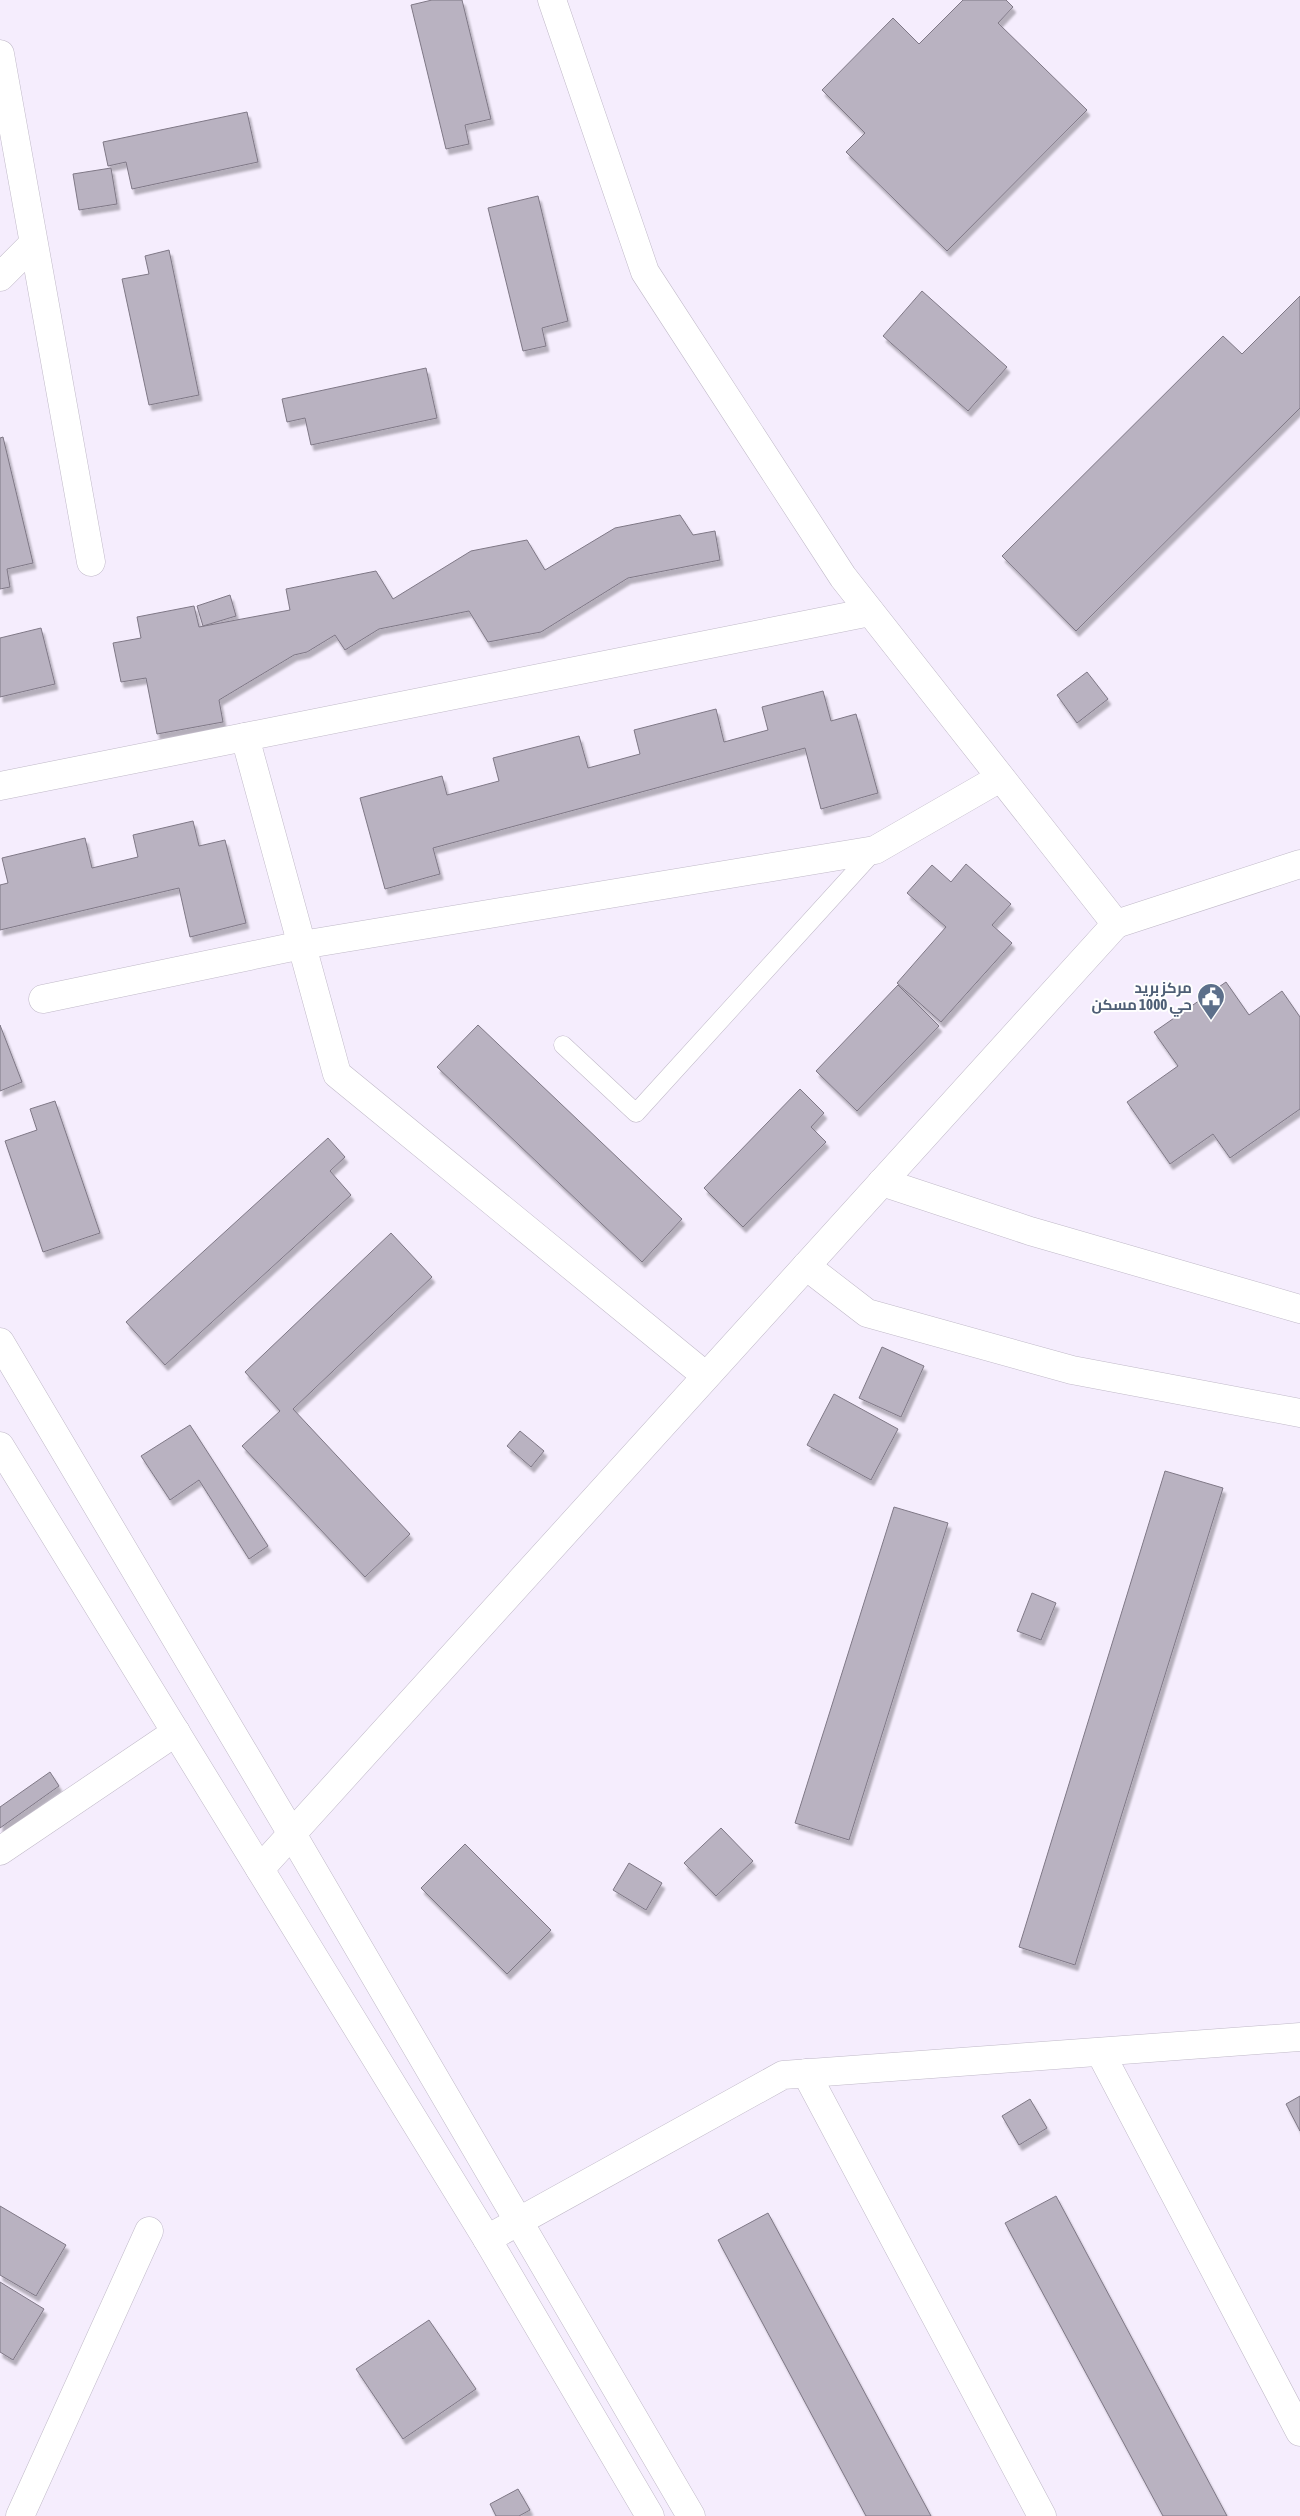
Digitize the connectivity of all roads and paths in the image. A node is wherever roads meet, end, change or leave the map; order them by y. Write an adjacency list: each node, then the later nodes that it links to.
1 (552, 0): 6 (street)
2 (0, 54): 3 (street)
3 (33, 244): 4 (street); 5 (street)
4 (0, 277)
5 (91, 562)
6 (870, 612): 7 (street); 8 (street)
7 (246, 737): 9 (street); 13 (street)
8 (1000, 778): 10 (street); 12 (street)
9 (0, 786)
10 (875, 850): 13 (street); 15 (lane)
11 (1300, 864): 12 (street)
12 (1116, 924): 16 (street)
13 (302, 946): 14 (street); 20 (street)
14 (43, 999)
15 (562, 1045)
16 (882, 1182): 17 (street); 18 (street)
17 (806, 1266): 20 (street); 21 (street)
18 (1300, 1309)
19 (0, 1342): 24 (street)
20 (706, 1376): 24 (street)
21 (1300, 1413)
22 (0, 1446): 23 (street)
23 (176, 1732): 25 (street); 26 (street)
24 (292, 1834): 26 (street); 30 (street)
25 (0, 1851)
26 (260, 1869): 32 (street)
27 (1300, 2037): 28 (street)
28 (1100, 2052): 29 (street); 33 (street)
29 (806, 2073): 30 (street); 37 (street)
30 (519, 2222): 32 (street); 36 (street)
31 (149, 2231): 34 (street)
32 (487, 2239): 35 (street)
33 (1300, 2432)
34 (20, 2516)
35 (650, 2516)
36 (691, 2516)
37 (1042, 2516)

